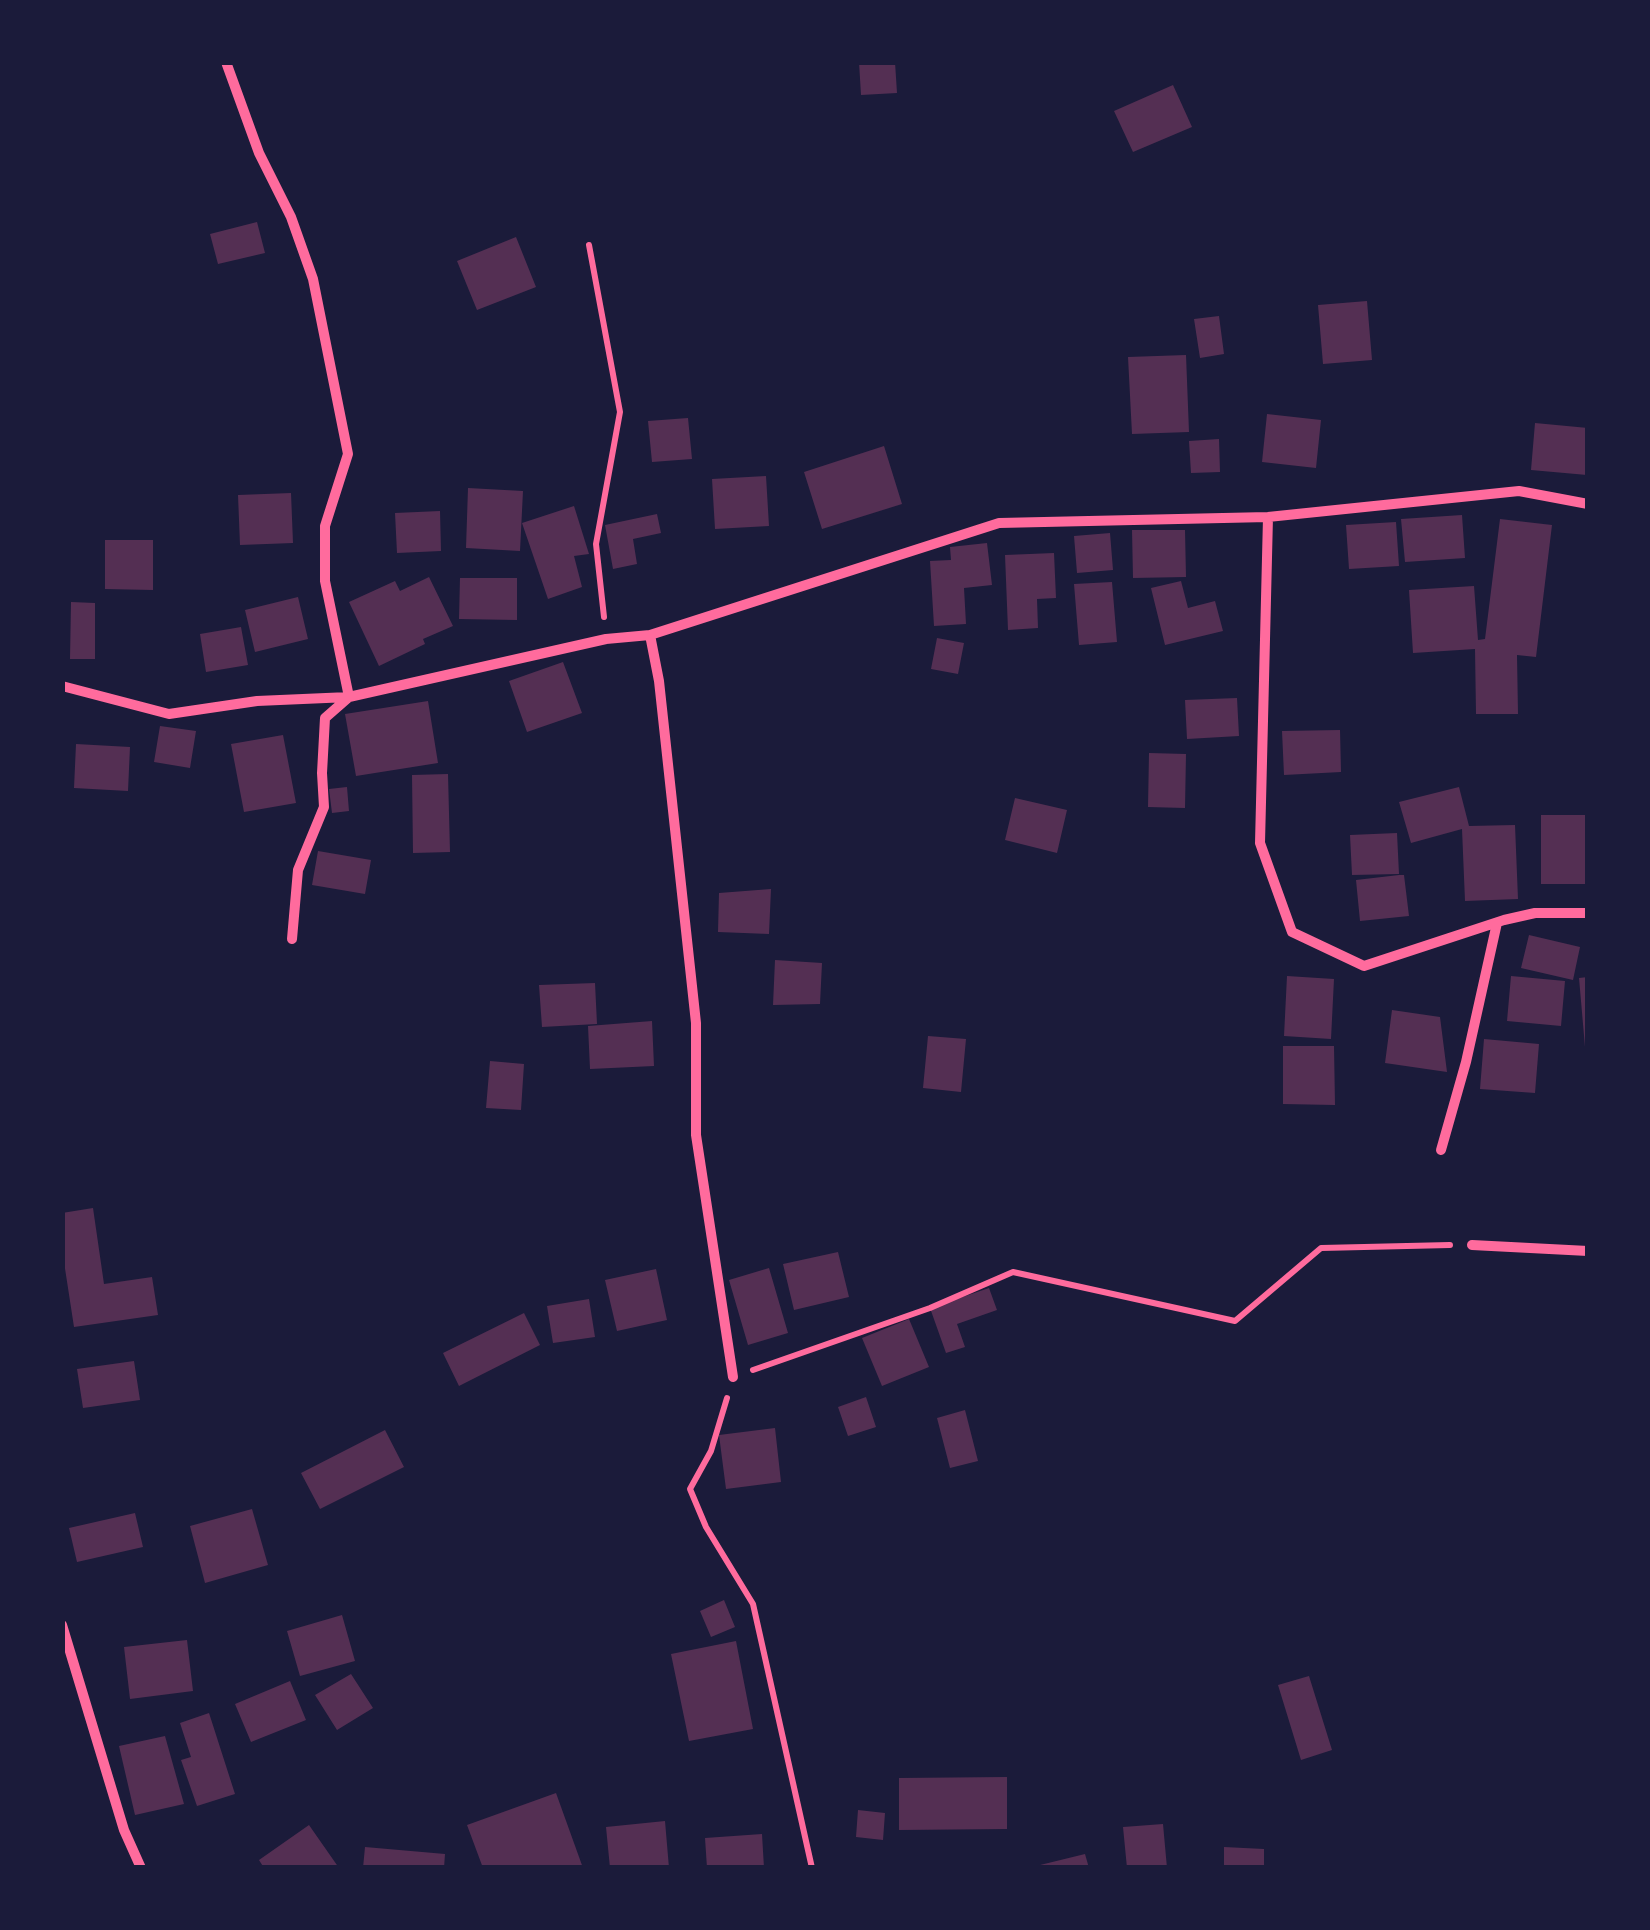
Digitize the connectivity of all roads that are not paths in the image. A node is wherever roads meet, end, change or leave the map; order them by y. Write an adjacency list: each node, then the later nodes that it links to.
1 (226, 62): 6 (street)
2 (1588, 504): 3 (street)
3 (1268, 518): 4 (street); 8 (street)
4 (650, 634): 6 (street); 13 (street)
5 (62, 686): 6 (street)
6 (350, 697): 9 (street)
7 (1588, 913): 8 (street)
8 (1496, 922): 10 (street)
9 (292, 938)
10 (1441, 1150)
11 (1472, 1245): 12 (street)
12 (1588, 1251)
13 (734, 1377)
14 (62, 1626): 15 (street)
15 (141, 1868)

